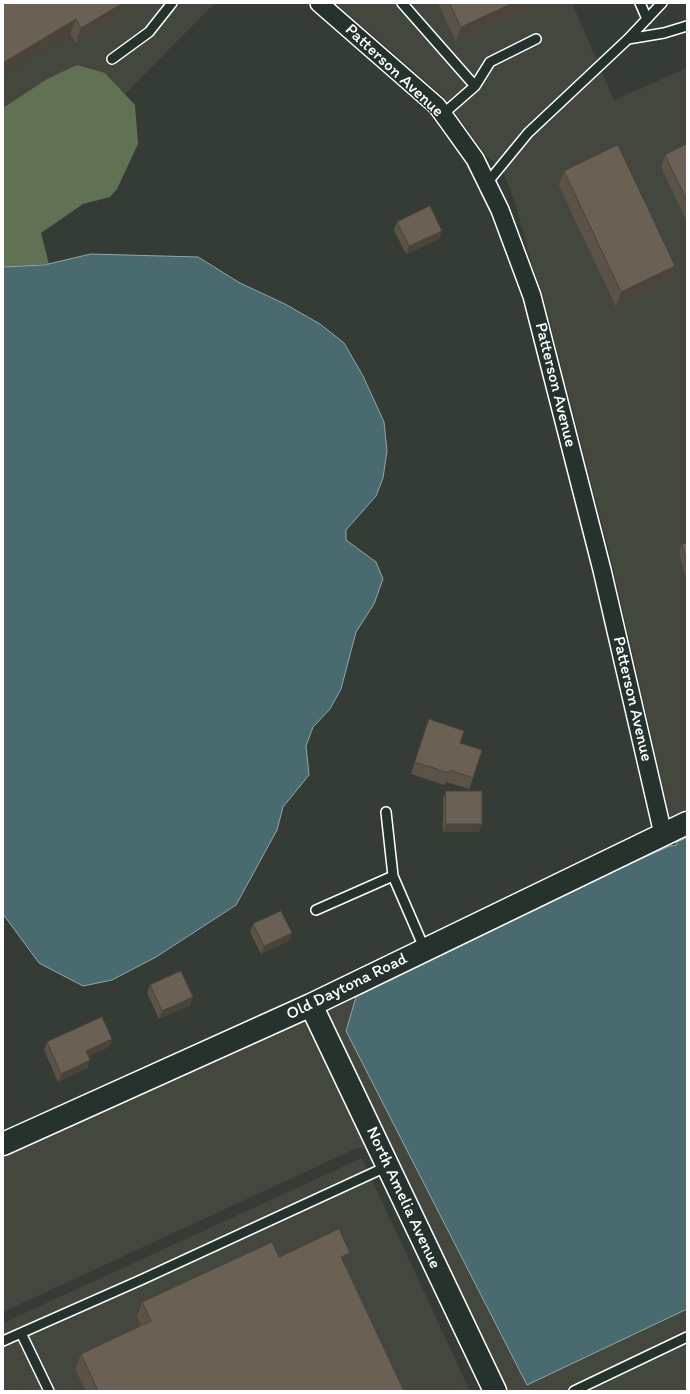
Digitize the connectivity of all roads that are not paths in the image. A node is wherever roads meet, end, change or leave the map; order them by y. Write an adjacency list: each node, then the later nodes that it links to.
1 (172, 3): 10 (lane)
2 (319, 3): 12 (street, Patterson Avenue)
3 (402, 3): 11 (lane)
4 (640, 3): 6 (lane)
5 (662, 3): 6 (lane)
6 (648, 19): 9 (lane)
7 (687, 26): 9 (lane)
8 (536, 39): 11 (lane)
9 (628, 39): 13 (lane)
10 (112, 59)
11 (475, 86): 12 (lane)
12 (443, 114): 13 (street, Patterson Avenue)
13 (487, 183): 16 (street, Patterson Avenue)
14 (386, 812): 17 (lane)
15 (687, 823): 16 (street, Old Daytona Road)
16 (663, 834): 19 (street, Old Daytona Road)
17 (393, 876): 18 (lane); 19 (lane)
18 (316, 910)
19 (425, 950): 20 (street, Old Daytona Road)
20 (311, 1005): 21 (street, Old Daytona Road); 22 (street, North Amelia Avenue)
21 (3, 1144)
22 (388, 1166): 23 (lane); 27 (street, North Amelia Avenue)
23 (21, 1332): 25 (lane); 26 (lane)
24 (687, 1337): 28 (lane)
25 (3, 1341)
26 (49, 1391)
27 (495, 1391)
28 (574, 1391)

